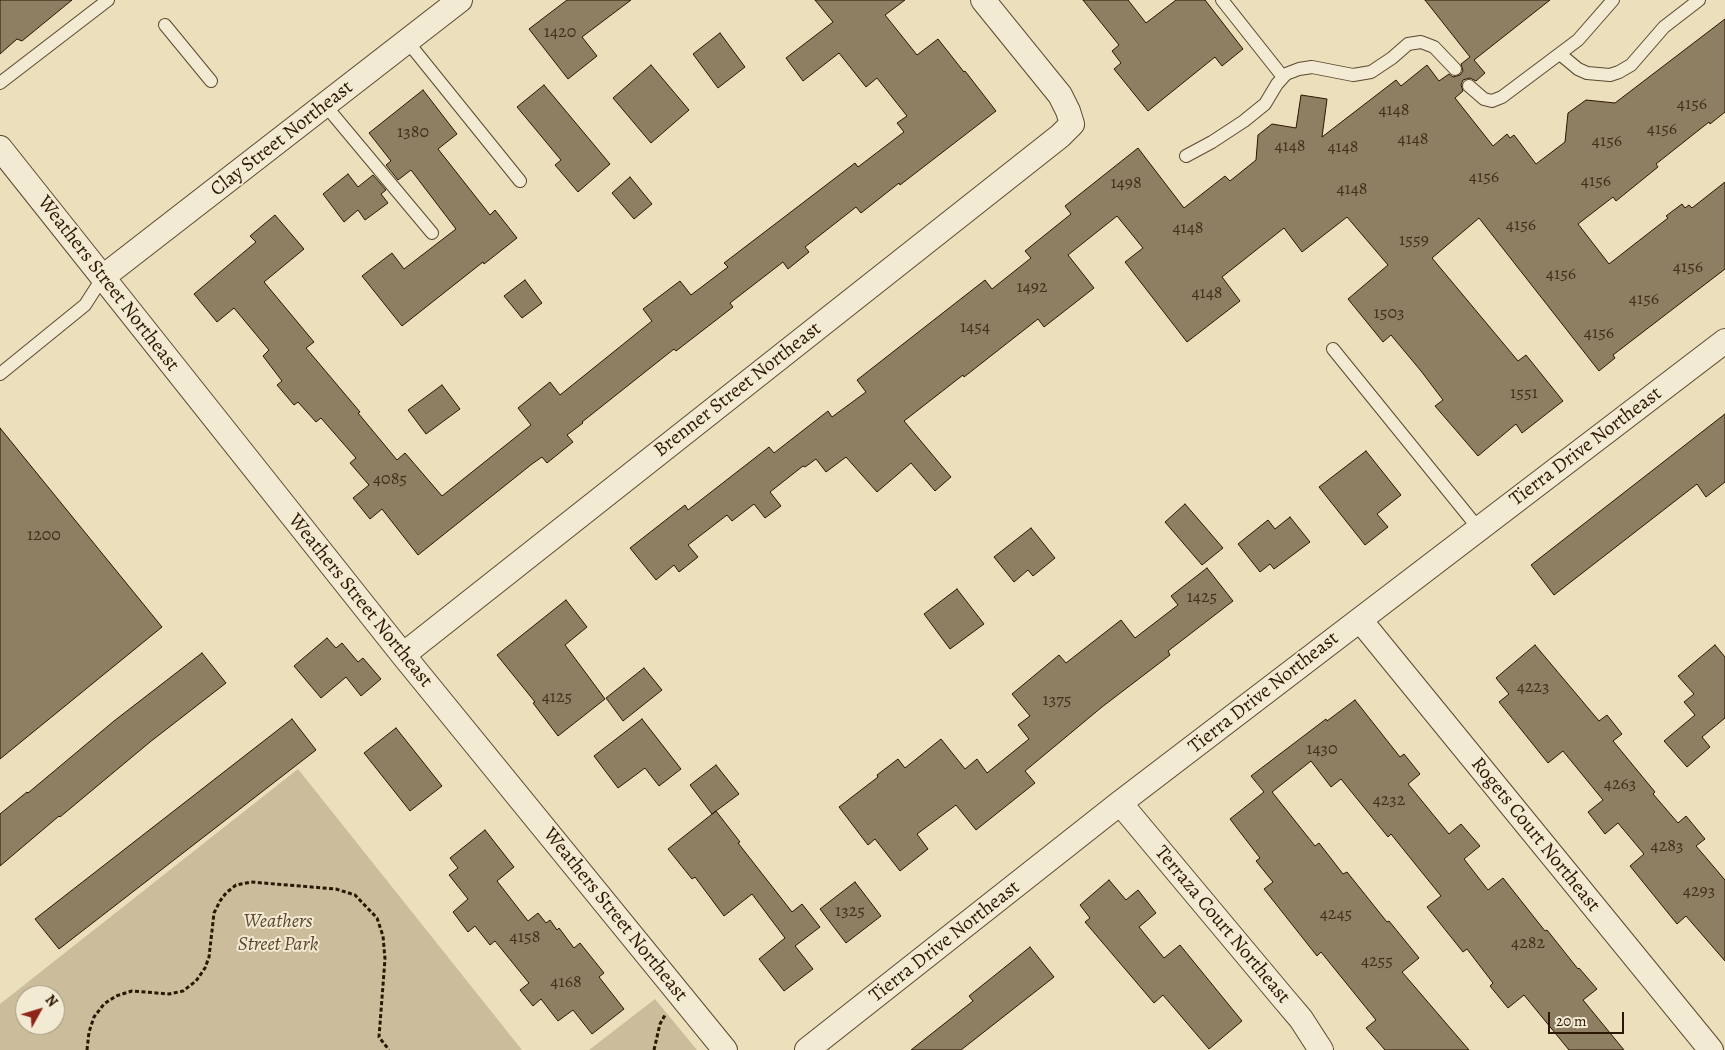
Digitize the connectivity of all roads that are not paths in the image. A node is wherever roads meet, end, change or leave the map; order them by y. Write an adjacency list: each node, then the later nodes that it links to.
1 (108, 0): 13 (lane)
2 (460, 0): 8 (street, Clay Street Northeast)
3 (983, 0): 26 (street, Brenner Street Northeast)
4 (1222, 0): 11 (lane)
5 (1613, 0): 9 (lane)
6 (1699, 0): 9 (lane)
7 (165, 25): 12 (lane)
8 (408, 41): 15 (street, Clay Street Northeast); 18 (lane)
9 (1560, 54): 14 (lane)
10 (1455, 69): 11 (lane)
11 (1283, 77): 17 (lane)
12 (211, 81)
13 (0, 83)
14 (1469, 86)
15 (325, 105): 19 (lane); 20 (street, Clay Street Northeast)
16 (0, 148): 20 (street, Weathers Street Northeast)
17 (1186, 156)
18 (520, 181)
19 (432, 233)
20 (103, 277): 23 (lane); 26 (street, Weathers Street Northeast)
21 (1725, 341): 24 (street, Tierra Drive Northeast)
22 (1333, 349): 24 (lane)
23 (0, 374)
24 (1479, 529): 25 (street, Tierra Drive Northeast)
25 (1360, 620): 27 (street, Tierra Drive Northeast); 31 (street, Rogets Court Northeast)
26 (403, 655): 28 (street, Weathers Street Northeast)
27 (1120, 803): 29 (street, Tierra Drive Northeast); 30 (street, Terraza Court Northeast)
28 (726, 1050)
29 (807, 1050)
30 (1321, 1050)
31 (1710, 1050)

